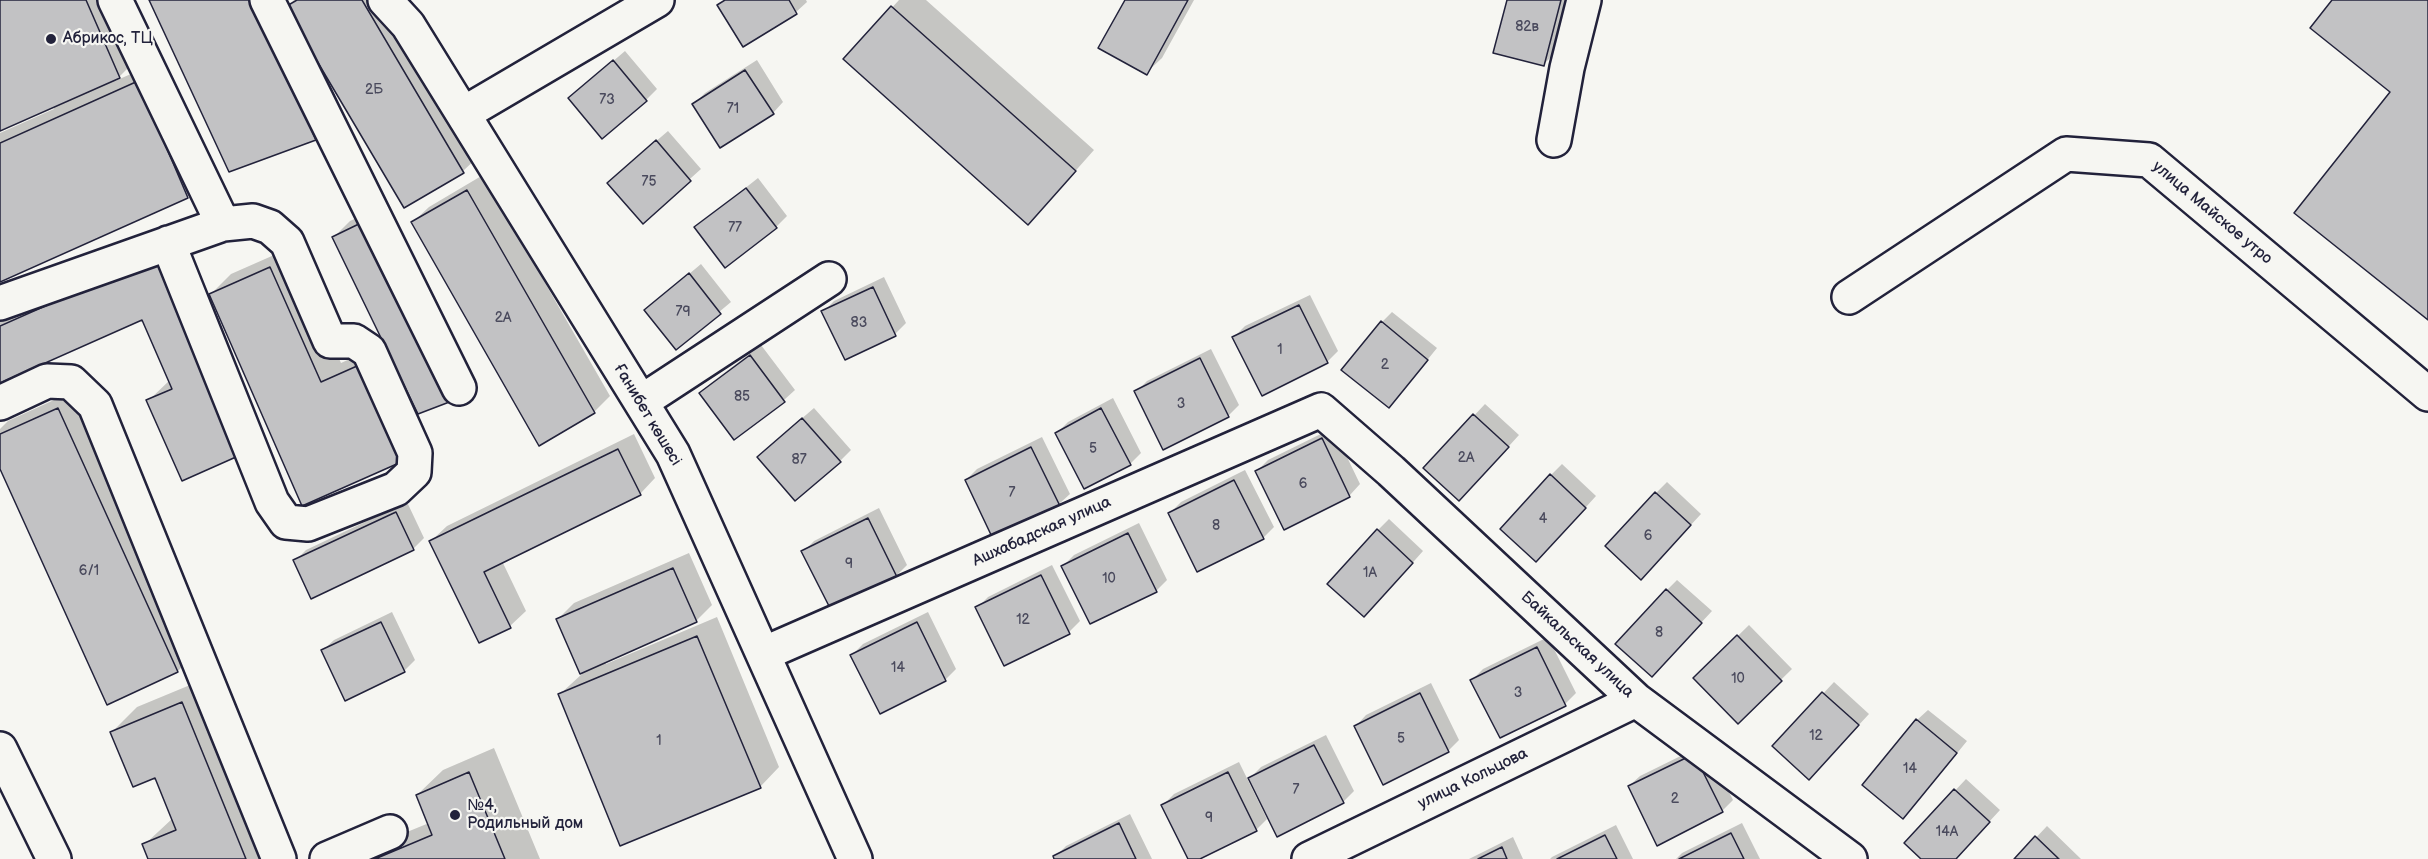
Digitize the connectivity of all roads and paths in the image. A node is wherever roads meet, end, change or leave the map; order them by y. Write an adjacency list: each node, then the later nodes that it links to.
1 (115, 0): 8 (street)
2 (267, 0): 13 (street)
3 (385, 0): 6 (street, Ғанибет көшесі)
4 (657, 0): 6 (street)
5 (1584, 0): 7 (street)
6 (463, 114): 15 (street, Ғанибет көшесі)
7 (1554, 140)
8 (223, 224): 9 (street); 9 (street)
9 (168, 243): 12 (street)
10 (829, 279): 15 (street)
11 (1849, 297): 14 (street, улица Майское утро)
12 (0, 303)
13 (459, 388)
14 (2428, 394)
15 (641, 402): 18 (street, Ғанибет көшесі)
16 (0, 403): 23 (street)
17 (1321, 410): 18 (street, Ашхабадская улица); 19 (street, Байкальская улица)
18 (763, 654): 25 (street, Ғанибет көшесі)
19 (1636, 700): 26 (street, улица Кольцова); 27 (street, Байкальская улица)
20 (0, 749): 22 (street)
21 (390, 832): 24 (street)
22 (54, 859)
23 (279, 859)
24 (327, 859)
25 (855, 859)
26 (1309, 859)
27 (1850, 859)

